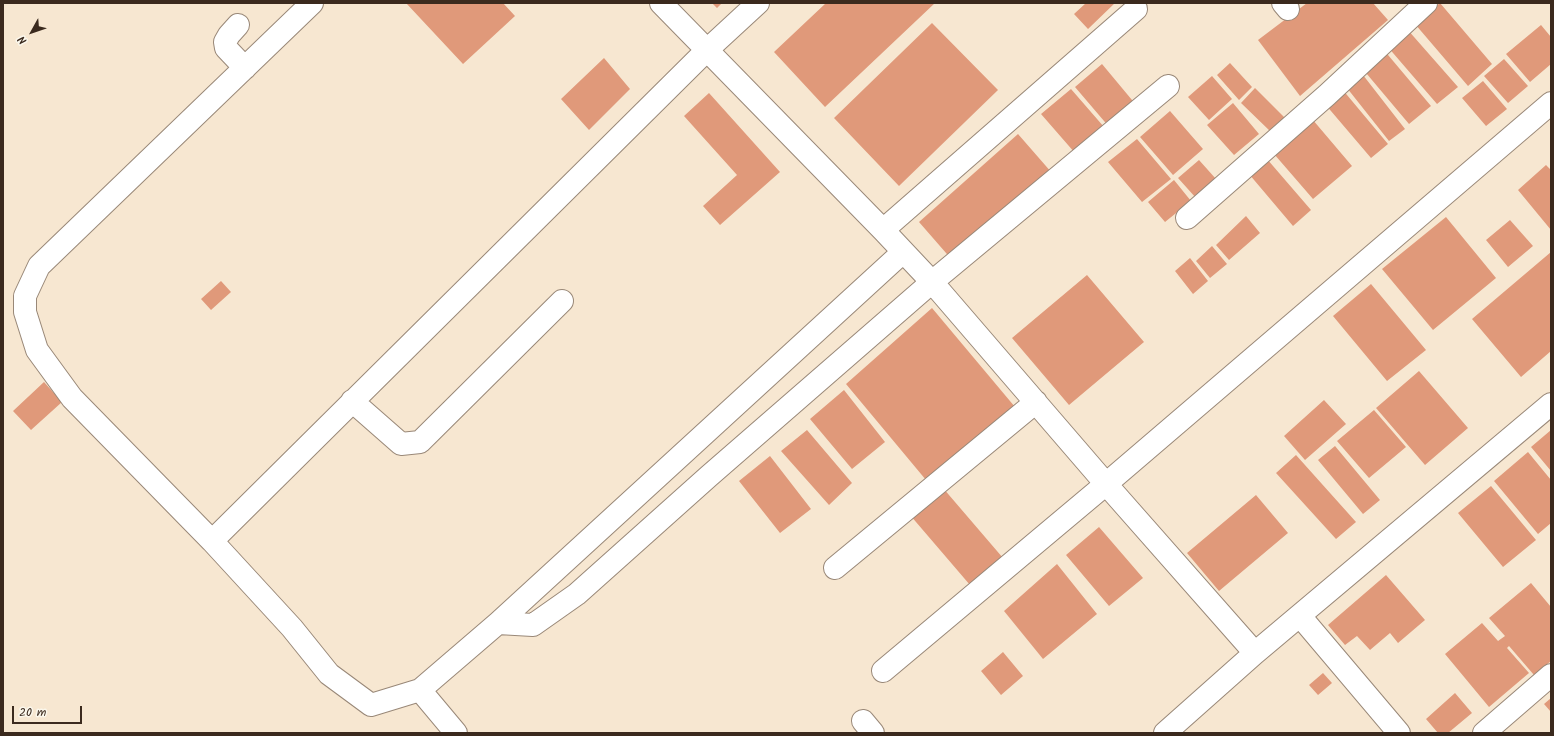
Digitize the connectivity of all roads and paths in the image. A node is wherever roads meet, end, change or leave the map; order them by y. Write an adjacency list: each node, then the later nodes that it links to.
1 (312, 3): 8 (street)
2 (661, 3): 7 (street)
3 (758, 3): 7 (street)
4 (1426, 3): 11 (street)
5 (1136, 9): 12 (street)
6 (238, 24): 8 (street)
7 (707, 50): 12 (street); 16 (street)
8 (245, 68): 20 (street)
9 (1168, 86): 14 (street)
10 (1551, 103): 19 (street)
11 (1187, 218)
12 (883, 230): 13 (street)
13 (903, 252): 14 (street); 23 (street)
14 (932, 282): 17 (street); 23 (street)
15 (562, 301): 16 (street)
16 (352, 401): 20 (street)
17 (1036, 402): 19 (street); 21 (street)
18 (1551, 404): 22 (street)
19 (1106, 484): 24 (street); 25 (street)
20 (212, 541): 27 (street)
21 (835, 568)
22 (1300, 616): 24 (street); 30 (street)
23 (498, 623): 27 (street)
24 (1255, 653): 29 (street)
25 (883, 671)
26 (1551, 675): 31 (street)
27 (420, 690): 28 (street)
28 (456, 733)
29 (1165, 733)
30 (1399, 733)
31 (1484, 733)

